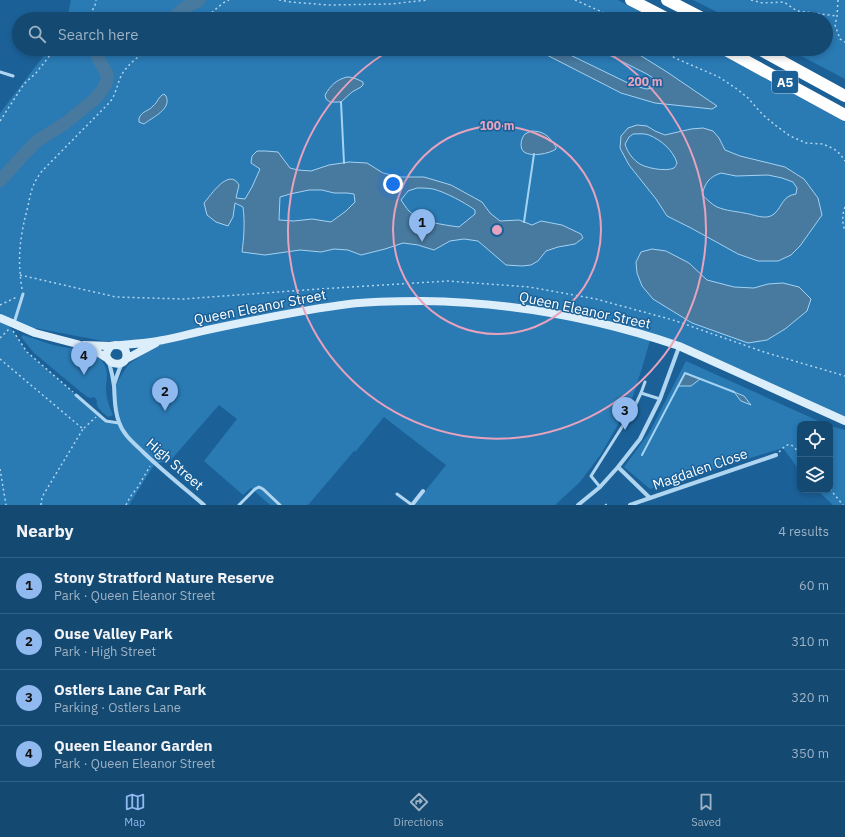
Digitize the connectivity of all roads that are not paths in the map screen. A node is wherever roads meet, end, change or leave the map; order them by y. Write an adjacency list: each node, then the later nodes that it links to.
1 (631, 0): 3 (highway, bridge)
2 (667, 0): 4 (highway, bridge)
3 (654, 12)
4 (691, 12)
5 (737, 56): 10 (highway, A5)
6 (772, 56): 9 (highway, A5)
7 (0, 72): 8 (lane)
8 (13, 76)
9 (845, 96)
10 (845, 114)
11 (23, 294): 13 (lane)
12 (0, 318): 13 (street)
13 (14, 324): 15 (street)
14 (162, 340): 16 (street, Queen Eleanor Street); 18 (street, Queen Eleanor Street); 20 (street, Queen Eleanor Street)
15 (78, 344): 17 (street); 19 (street)
16 (121, 345): 17 (street); 20 (street)
17 (111, 346): 19 (street)
18 (679, 346): 25 (street); 26 (street, Queen Eleanor Street)
19 (108, 360): 20 (street); 22 (street)
20 (124, 361): 22 (street)
21 (645, 382): 23 (lane)
22 (114, 387): 27 (street)
23 (641, 394): 25 (lane); 30 (lane)
24 (76, 395): 27 (lane)
25 (660, 399): 29 (street)
26 (845, 421)
27 (119, 423): 34 (street, High Street)
28 (776, 455): 33 (street, Magdalen Close)
29 (618, 467): 30 (street); 33 (street, Magdalen Close)
30 (600, 488): 38 (street)
31 (423, 491): 37 (street)
32 (397, 494): 37 (lane)
33 (650, 498): 39 (street)
34 (204, 505)
35 (239, 505): 36 (lane)
36 (280, 505)
37 (412, 505)
38 (578, 505)
39 (630, 505)

